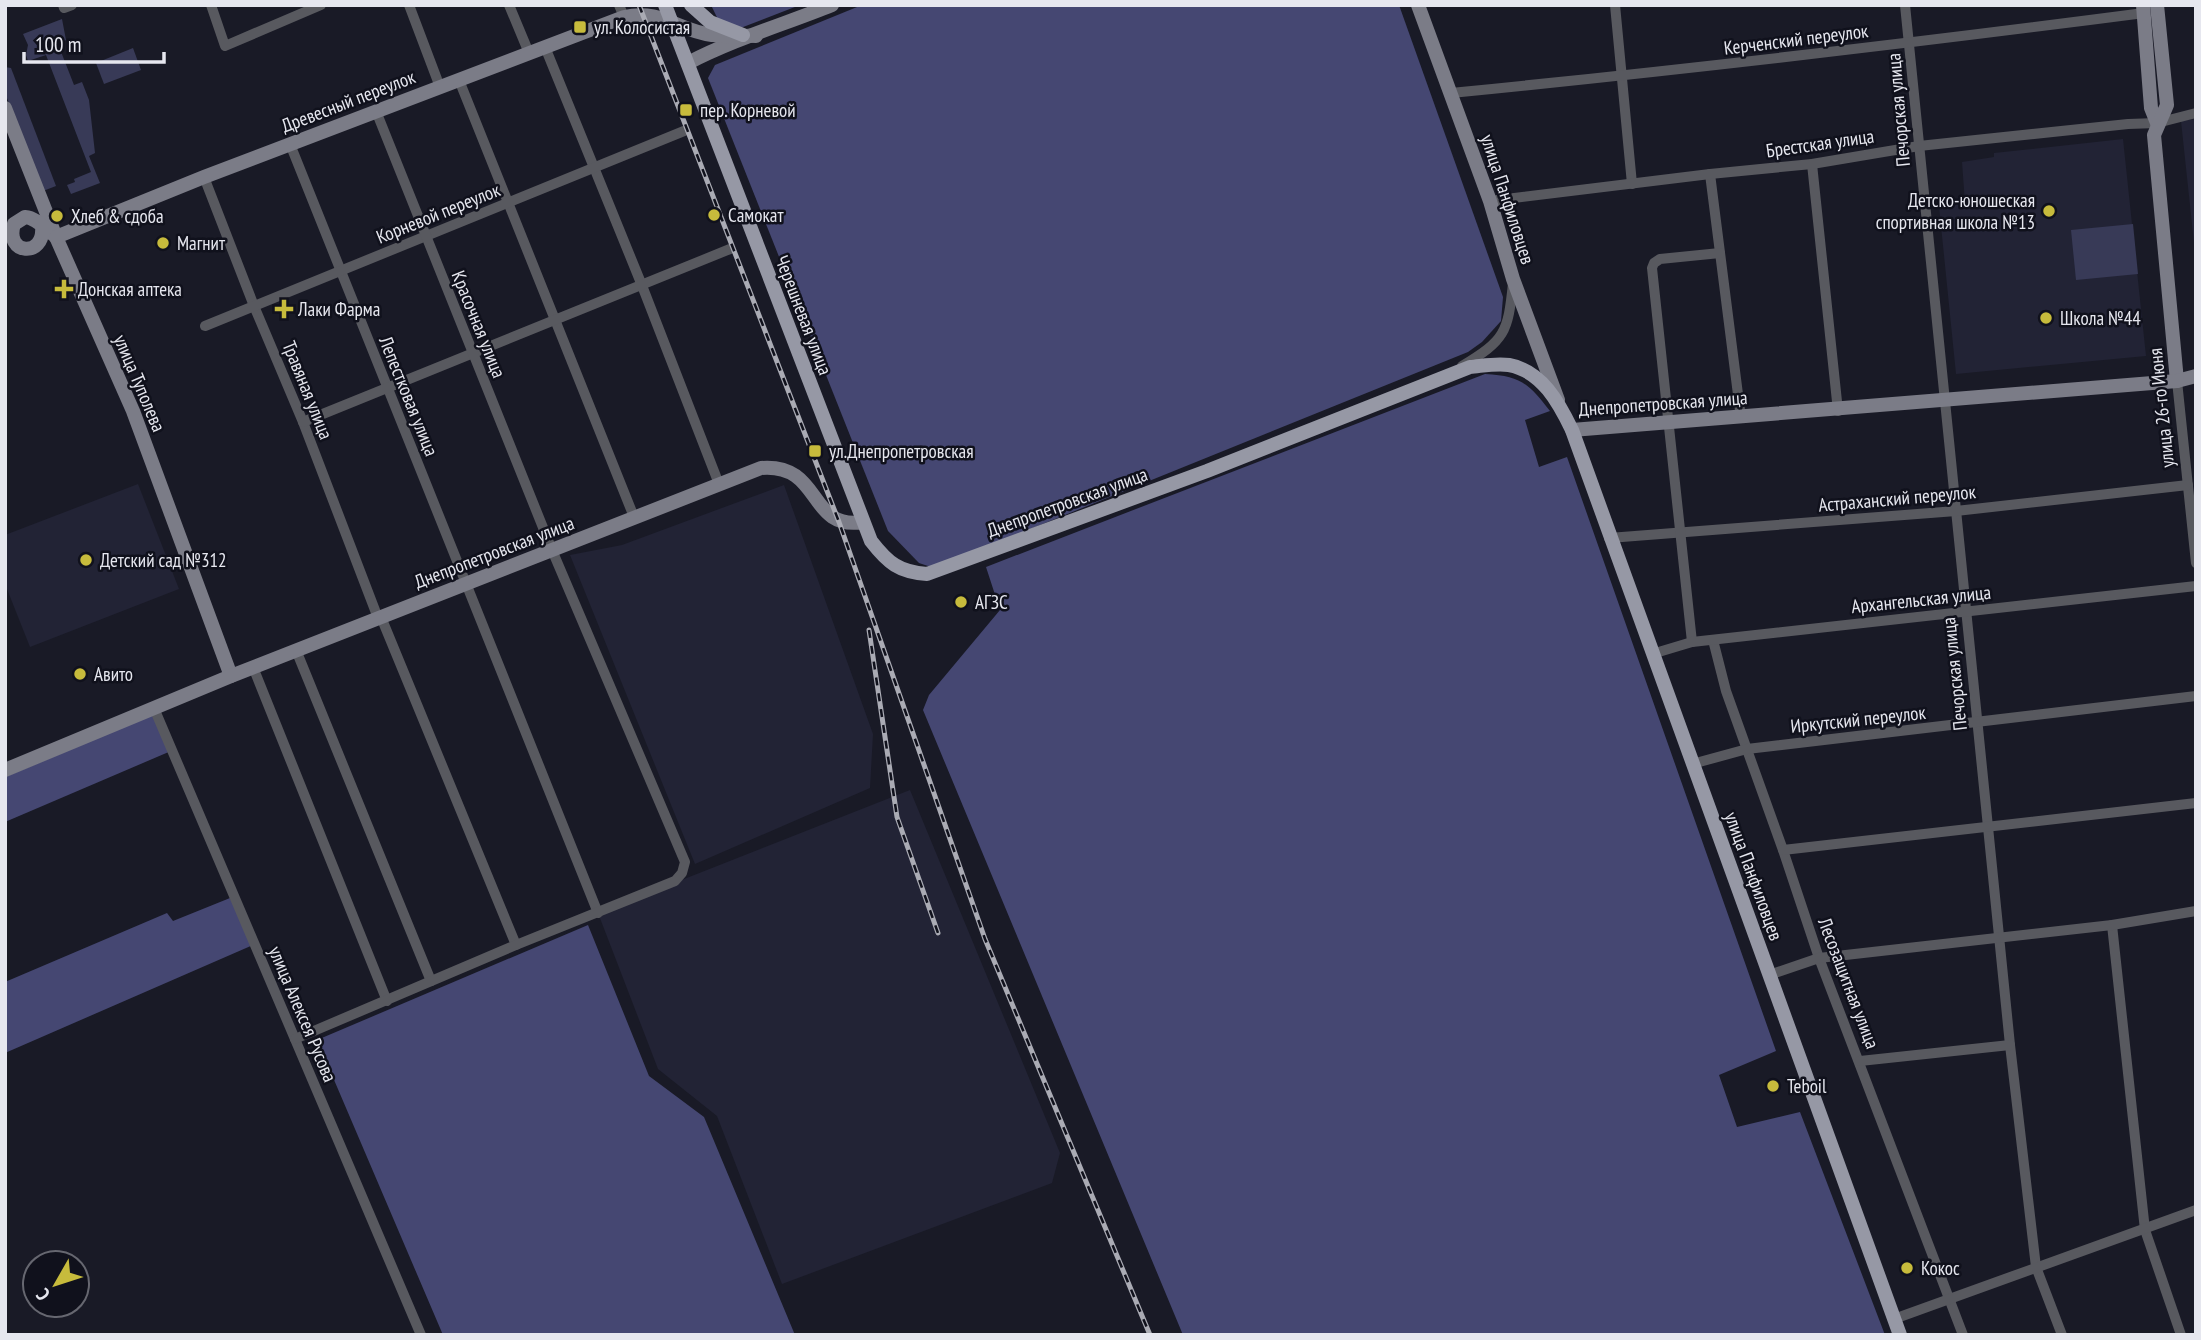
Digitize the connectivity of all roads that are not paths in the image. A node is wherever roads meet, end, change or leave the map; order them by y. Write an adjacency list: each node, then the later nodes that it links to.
1 (211, 5): 10 (street)
2 (409, 5): 21 (street)
3 (509, 5): 17 (street)
4 (665, 5): 13 (main road, Черешневая улица)
5 (691, 5): 14 (main road)
6 (832, 5): 14 (street)
7 (1418, 5): 22 (street, улица Панфиловцев)
8 (1615, 5): 19 (street)
9 (1905, 5): 15 (street, Печорская улица)
10 (314, 7)
11 (2148, 8): 15 (street, Керченский переулок); 26 (street, улица 26-го Июня)
12 (621, 11): 13 (street, Древесный переулок); 16 (street, Древесный переулок)
13 (671, 23): 14 (street, Древесный переулок); 18 (main road, Черешневая улица)
14 (750, 36): 18 (street)
15 (1909, 43): 19 (street, Керченский переулок); 29 (street, Печорская улица)
16 (545, 47): 17 (street, Древесный переулок); 31 (street)
17 (529, 53): 20 (street, Древесный переулок)
18 (688, 62): 64 (main road, Черешневая улица)
19 (1622, 76): 22 (street, Керченский переулок); 34 (street)
20 (459, 80): 21 (street, Древесный переулок); 36 (street)
21 (440, 87): 24 (street, Древесный переулок)
22 (1451, 93): 35 (street, улица Панфиловцев)
23 (5, 108): 38 (street, улица Туполева)
24 (376, 111): 28 (street, Древесный переулок); 39 (street, Красочная улица)
25 (2196, 113): 26 (street, Брестская улица)
26 (2158, 123): 29 (street, Брестская улица); 51 (street, улица 26-го Июня)
27 (684, 131): 31 (street, Корневой переулок)
28 (290, 144): 33 (street, Древесный переулок); 42 (street, Лепестковая улица)
29 (1919, 146): 30 (street, Брестская улица); 53 (street, Печорская улица)
30 (1812, 164): 32 (street, Брестская улица); 55 (street)
31 (594, 169): 36 (street, Корневой переулок); 44 (street)
32 (1710, 174): 34 (street, Брестская улица); 41 (street)
33 (204, 177): 38 (street, Древесный переулок); 45 (street, Травяная улица)
34 (1632, 184): 35 (street, Брестская улица)
35 (1490, 201): 43 (street, улица Панфиловцев)
36 (508, 203): 39 (street, Корневой переулок); 46 (street)
37 (42, 228): 38 (street)
38 (56, 237): 78 (street, улица Туполева)
39 (424, 237): 42 (street, Корневой переулок); 48 (street, Красочная улица)
40 (730, 248): 44 (street)
41 (1720, 253): 56 (street); 58 (street)
42 (340, 271): 45 (street, Корневой переулок); 52 (street, Лепестковая улица)
43 (1513, 279): 49 (street); 54 (street, улица Панфиловцев)
44 (641, 283): 46 (street); 60 (street)
45 (254, 306): 47 (street, Корневой переулок); 57 (street, Травяная улица)
46 (555, 320): 48 (street); 63 (street)
47 (205, 326)
48 (472, 354): 52 (street); 67 (street, Красочная улица)
49 (1447, 374): 54 (main road, Днепропетровская улица); 64 (main road, Днепропетровская улица)
50 (2196, 376): 51 (street, Днепропетровская улица)
51 (2177, 382): 53 (street, Днепропетровская улица); 61 (street, улица 26-го Июня)
52 (387, 388): 57 (street); 69 (street, Лепестковая улица)
53 (1944, 402): 55 (street, Днепропетровская улица); 62 (street, Печорская улица)
54 (1560, 405): 59 (main road, Днепропетровская улица)
55 (1838, 411): 56 (street, Днепропетровская улица)
56 (1741, 418): 58 (street, Днепропетровская улица)
57 (303, 422): 72 (street, Травяная улица)
58 (1668, 424): 59 (street, Днепропетровская улица); 65 (street)
59 (1572, 430): 66 (main road, улица Панфиловцев)
60 (719, 484): 63 (street, Днепропетровская улица); 64 (street, Днепропетровская улица)
61 (2188, 485): 62 (street, Астраханский переулок); 68 (street, улица 26-го Июня)
62 (1956, 511): 65 (street, Астраханский переулок); 71 (street, Печорская улица)
63 (634, 517): 67 (street, Днепропетровская улица)
64 (863, 522)
65 (1681, 533): 66 (street, Астраханский переулок); 74 (street)
66 (1609, 538): 76 (main road, улица Панфиловцев)
67 (552, 550): 69 (street, Днепропетровская улица); 89 (street, Красочная улица)
68 (2196, 563)
69 (465, 584): 72 (street, Днепропетровская улица); 89 (street, Лепестковая улица)
70 (2196, 586): 71 (street, Архангельская улица)
71 (1965, 612): 73 (street, Архангельская улица); 81 (street, Печорская улица)
72 (379, 617): 75 (street, Днепропетровская улица); 92 (street, Травяная улица)
73 (1713, 640): 74 (street, Архангельская улица); 82 (street, Лесозащитная улица)
74 (1692, 642): 76 (street, Архангельская улица)
75 (296, 650): 77 (street, Днепропетровская улица); 95 (street)
76 (1652, 654): 83 (main road, улица Панфиловцев)
77 (253, 667): 78 (street, Днепропетровская улица); 96 (street)
78 (231, 676): 80 (street, Днепропетровская улица)
79 (2196, 696): 81 (street, Иркутский переулок)
80 (154, 708): 84 (street, Днепропетровская улица); 97 (street, улица Алексея Русова)
81 (1978, 723): 82 (street, Иркутский переулок); 86 (street, Печорская улица)
82 (1747, 749): 83 (street, Иркутский переулок); 87 (street, Лесозащитная улица)
83 (1692, 764): 94 (main road, улица Панфиловцев)
84 (5, 771)
85 (2196, 803): 86 (street)
86 (1986, 827): 87 (street); 91 (street, Печорская улица)
87 (1783, 850): 93 (street, Лесозащитная улица)
88 (2196, 911): 90 (street)
89 (598, 913): 92 (street)
90 (2112, 925): 91 (street); 101 (street)
91 (1999, 939): 93 (street); 98 (street, Печорская улица)
92 (516, 945): 95 (street)
93 (1819, 958): 94 (street); 99 (street, Лесозащитная улица)
94 (1769, 975): 104 (main road, улица Панфиловцев)
95 (431, 981): 96 (street)
96 (387, 1001): 97 (street)
97 (295, 1039): 105 (street, улица Алексея Русова)
98 (2010, 1045): 99 (street); 102 (street, Печорская улица)
99 (1860, 1061): 103 (street, Лесозащитная улица)
100 (2196, 1210): 101 (street)
101 (2145, 1230): 102 (street); 109 (street)
102 (2036, 1268): 103 (street); 108 (street, Печорская улица)
103 (1949, 1299): 104 (street); 107 (street, Лесозащитная улица)
104 (1894, 1319): 106 (main road, улица Панфиловцев)
105 (421, 1335)
106 (1900, 1335)
107 (1963, 1335)
108 (2062, 1335)
109 (2181, 1335)

